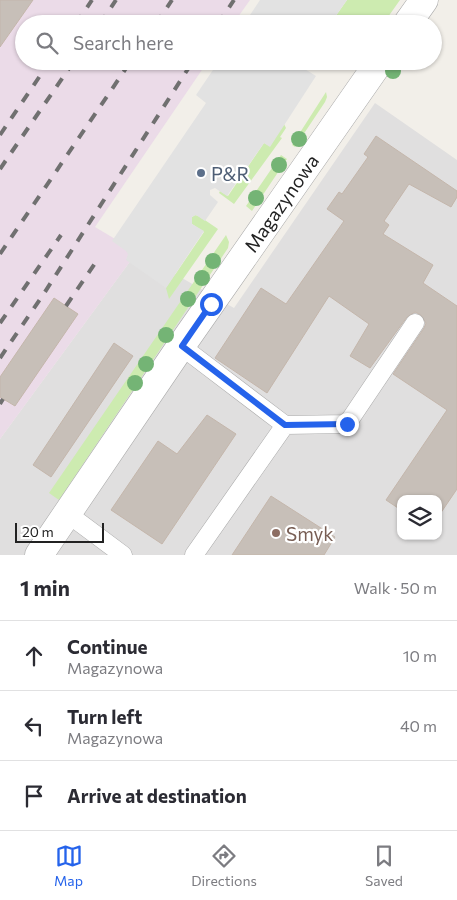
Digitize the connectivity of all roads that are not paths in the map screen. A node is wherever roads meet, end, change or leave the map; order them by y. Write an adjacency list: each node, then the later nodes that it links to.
1 (424, 0): 2 (street)
2 (413, 15)
3 (374, 70): 5 (street, Magazynowa)
4 (415, 323): 6 (lane)
5 (182, 346): 6 (lane); 7 (street, Magazynowa)
6 (285, 425): 10 (lane)
7 (68, 514): 8 (street, Magazynowa); 9 (lane)
8 (39, 555)
9 (123, 555)
10 (194, 555)

